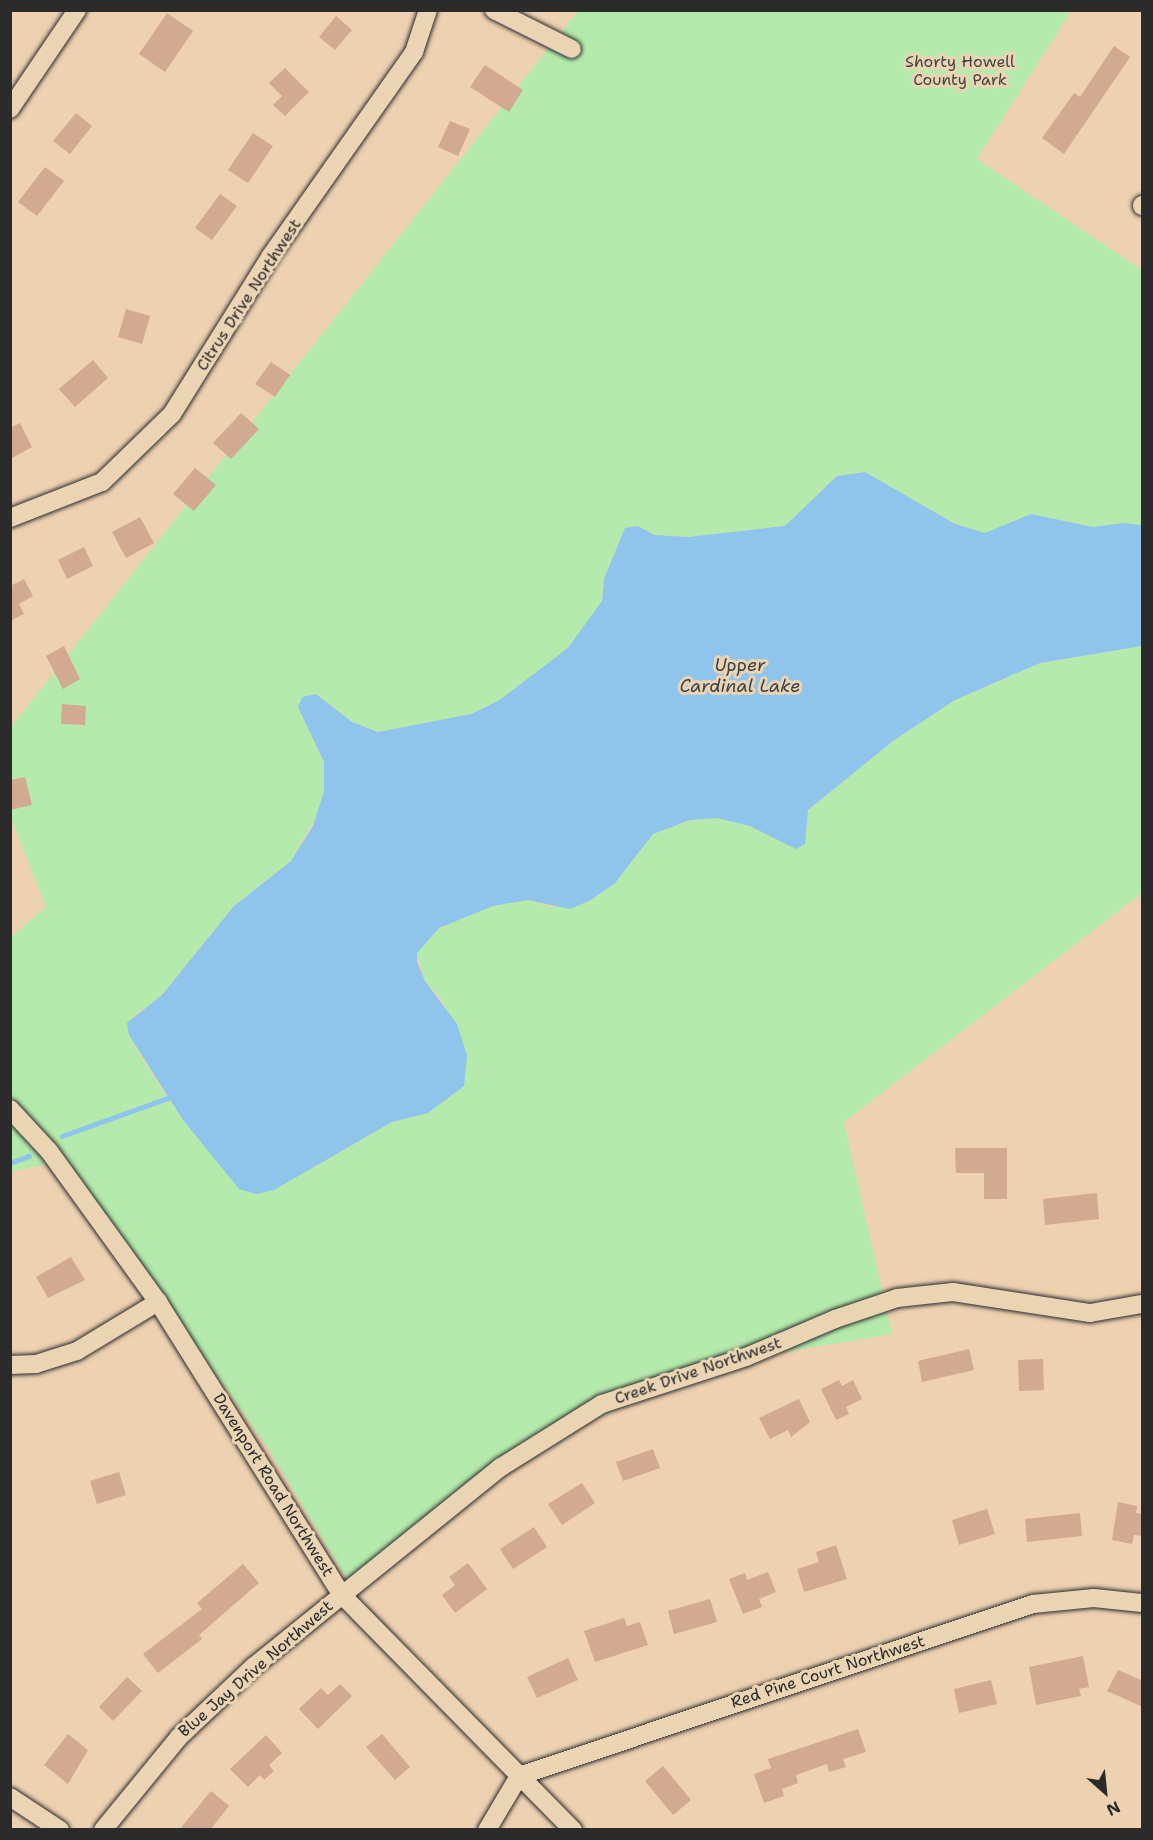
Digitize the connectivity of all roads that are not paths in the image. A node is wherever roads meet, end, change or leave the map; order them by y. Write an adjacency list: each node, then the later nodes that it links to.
1 (77, 10): 5 (street)
2 (428, 10): 6 (street, Citrus Drive Northwest)
3 (494, 10): 4 (street)
4 (572, 49)
5 (10, 110)
6 (10, 518)
7 (10, 1109): 8 (street, Davenport Road Northwest)
8 (158, 1302): 10 (street); 11 (street, Davenport Road Northwest)
9 (1143, 1304): 11 (street, Creek Drive Northwest)
10 (10, 1365)
11 (341, 1594): 13 (street, Davenport Road Northwest); 16 (street, Blue Jay Drive Northwest)
12 (1143, 1603): 13 (street, Red Pine Court Northwest)
13 (519, 1776): 17 (street); 18 (street, Davenport Road Northwest)
14 (10, 1797): 15 (street)
15 (60, 1830)
16 (103, 1830)
17 (487, 1830)
18 (573, 1830)

